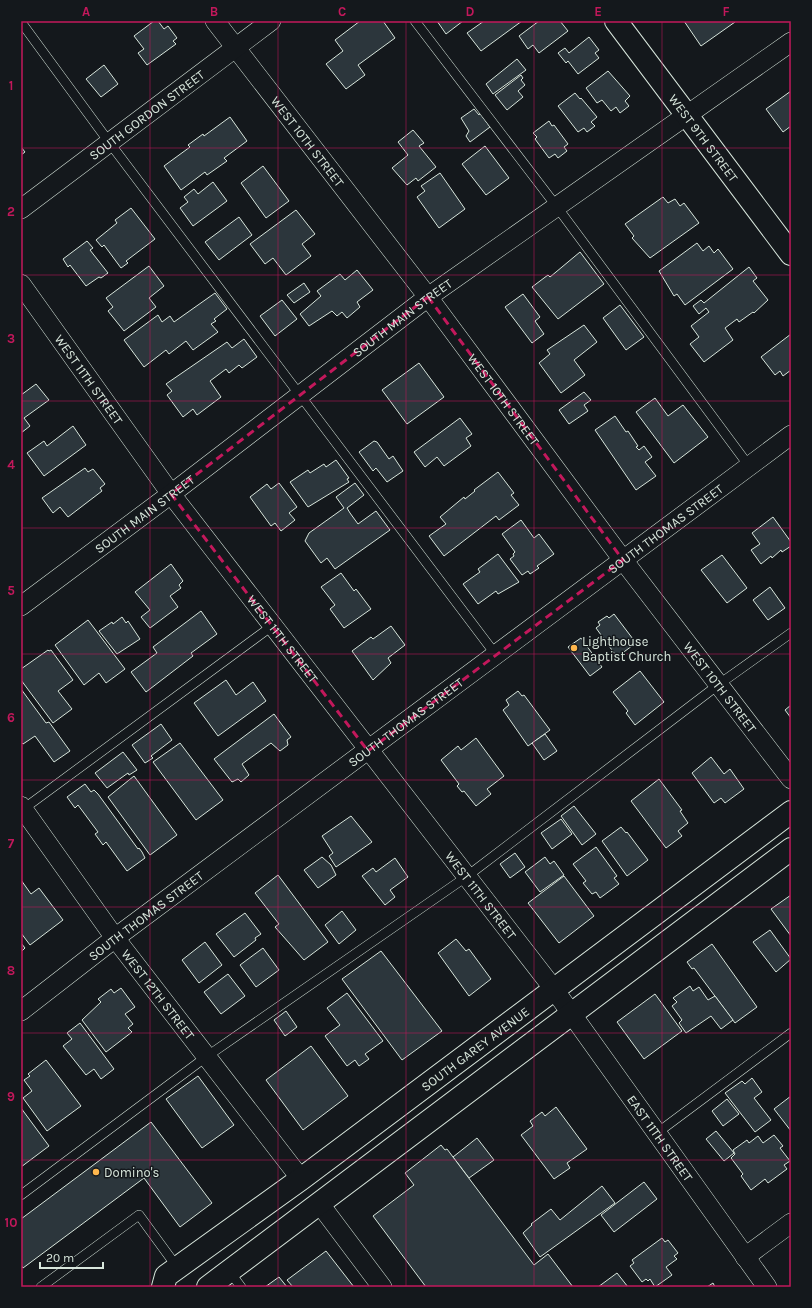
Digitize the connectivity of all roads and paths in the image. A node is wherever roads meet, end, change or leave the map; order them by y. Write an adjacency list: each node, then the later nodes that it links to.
1 (215, 21): 7 (street, WEST 10TH STREET)
2 (271, 21): 7 (street, SOUTH GORDON STREET)
3 (415, 21): 10 (lane)
4 (616, 21): 8 (main road, WEST 9TH STREET)
5 (21, 22): 9 (lane)
6 (791, 42): 8 (street, SOUTH MAIN STREET)
7 (234, 47): 9 (street, SOUTH GORDON STREET); 14 (street, WEST 10TH STREET)
8 (686, 116): 10 (street, SOUTH MAIN STREET); 12 (main road, WEST 9TH STREET)
9 (109, 142): 11 (street, SOUTH GORDON STREET); 15 (lane)
10 (556, 207): 14 (street, SOUTH MAIN STREET); 17 (lane)
11 (21, 209)
12 (791, 254)
13 (21, 284): 18 (street, WEST 11TH STREET)
14 (428, 297): 15 (street, SOUTH MAIN STREET); 19 (street, WEST 10TH STREET)
15 (301, 394): 18 (street, SOUTH MAIN STREET); 23 (lane)
16 (791, 436): 17 (street, SOUTH THOMAS STREET)
17 (749, 466): 19 (street, SOUTH THOMAS STREET)
18 (171, 494): 20 (street, SOUTH MAIN STREET); 21 (street, WEST 11TH STREET)
19 (623, 560): 23 (street, SOUTH THOMAS STREET); 24 (street, WEST 10TH STREET)
20 (21, 606)
21 (272, 626): 25 (street, WEST 11TH STREET); 27 (lane)
22 (791, 633): 24 (lane)
23 (496, 655): 25 (street, SOUTH THOMAS STREET)
24 (718, 685): 26 (street, WEST 10TH STREET); 30 (lane)
25 (368, 751): 30 (street, WEST 11TH STREET); 31 (street, SOUTH THOMAS STREET)
26 (791, 779)
27 (22, 809): 31 (street, WEST 12TH STREET)
28 (791, 812): 32 (main road, SOUTH GAREY AVENUE)
29 (791, 849): 34 (main road)
30 (466, 876): 32 (street, WEST 11TH STREET); 36 (lane)
31 (115, 938): 33 (street, SOUTH THOMAS STREET); 36 (street, WEST 12TH STREET)
32 (553, 988): 34 (street, EAST 11TH STREET); 38 (main road, SOUTH GAREY AVENUE)
33 (21, 1011)
34 (572, 1014): 37 (street, EAST 11TH STREET); 40 (main road)
35 (791, 1034): 37 (lane)
36 (206, 1057): 38 (street, WEST 12TH STREET); 39 (lane)
37 (657, 1133): 42 (street, EAST 11TH STREET)
38 (301, 1179): 43 (main road, SOUTH GAREY AVENUE)
39 (21, 1195)
40 (319, 1202): 44 (main road); 48 (street)
41 (791, 1223): 42 (street)
42 (745, 1257): 49 (street, EAST 11TH STREET)
43 (178, 1268): 45 (lane); 46 (main road, SOUTH GAREY AVENUE)
44 (235, 1279): 47 (main road)
45 (41, 1287)
46 (163, 1287)
47 (208, 1287)
48 (382, 1287)
49 (767, 1287)

